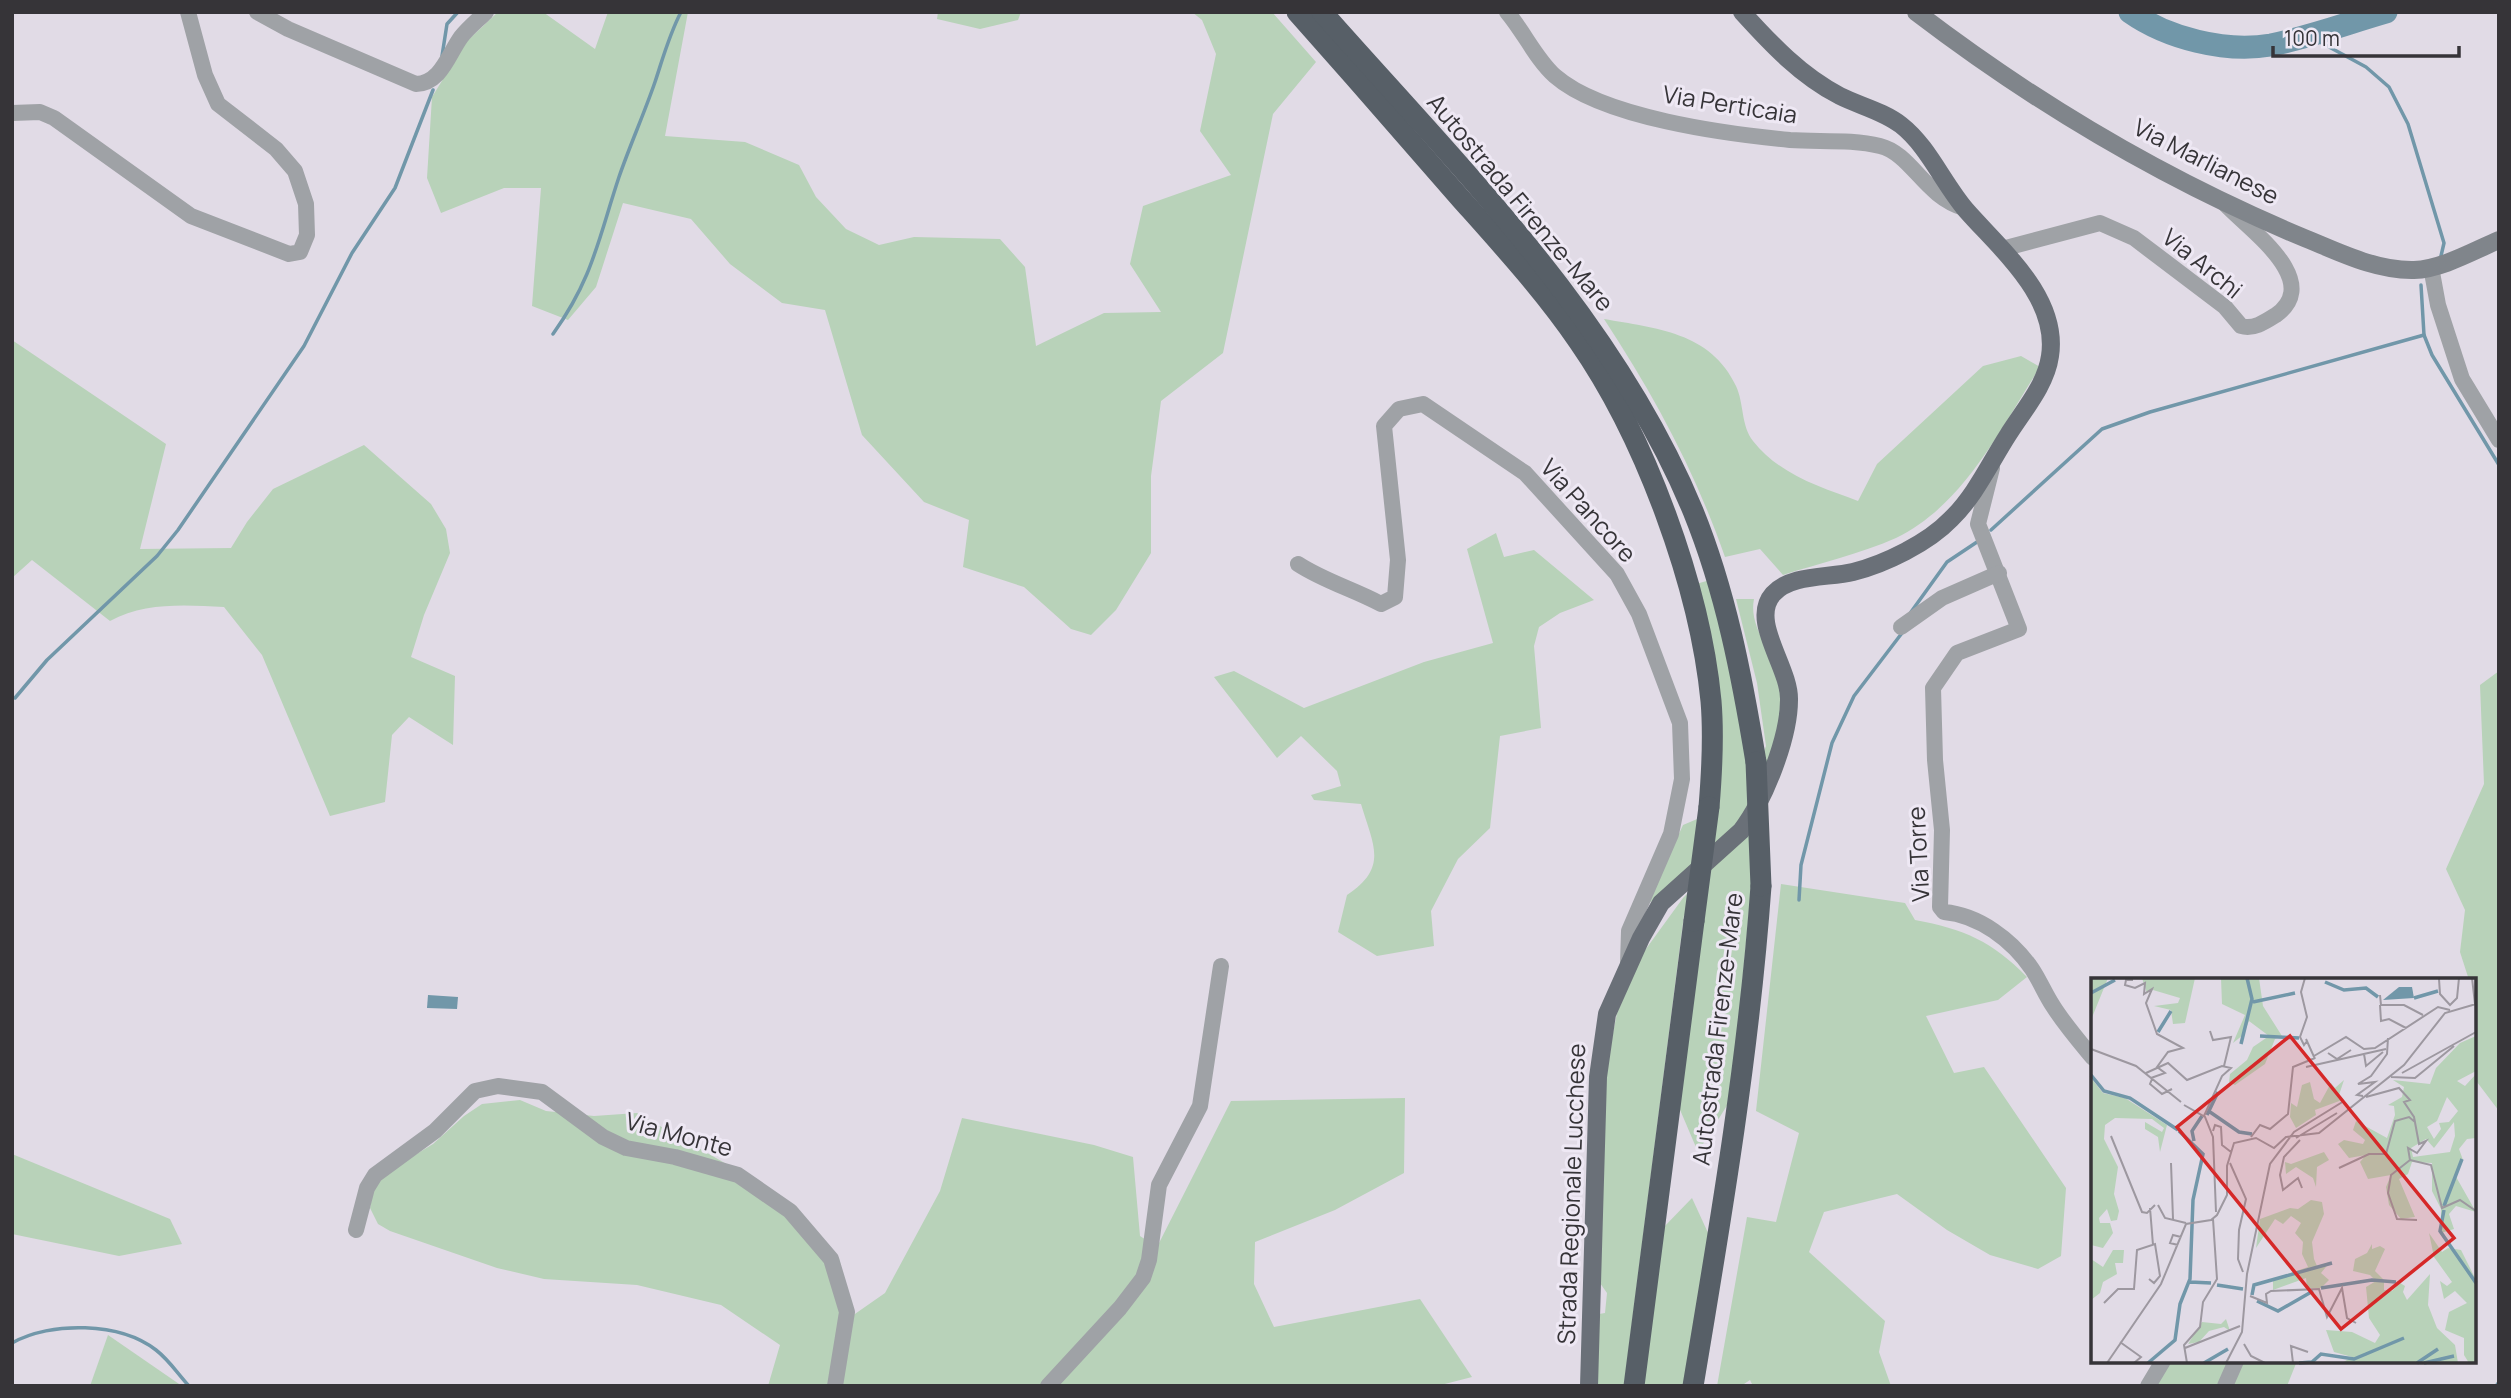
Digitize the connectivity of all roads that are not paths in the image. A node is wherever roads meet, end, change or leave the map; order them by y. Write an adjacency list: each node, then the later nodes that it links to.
1 (188, 12): 9 (street)
2 (257, 12): 3 (street)
3 (486, 12)
4 (1297, 12): 29 (highway, Autostrada Firenze-Mare, bridge)
5 (1322, 12): 30 (highway, Autostrada Firenze-Mare, bridge)
6 (1507, 12): 11 (street, Via Perticaia)
7 (1742, 12): 11 (main road, Strada Regionale Lucchese)
8 (1916, 12): 10 (street, Via Marlianese)
9 (12, 113)
10 (2225, 205): 13 (street, Via Archi); 14 (street, Via Marlianese)
11 (1964, 208): 13 (main road, Strada Regionale Lucchese)
12 (2499, 240): 14 (street, Via Marlianese)
13 (2002, 249): 16 (main road, Strada Regionale Lucchese)
14 (2431, 267): 15 (street)
15 (2499, 440)
16 (1995, 456): 18 (street); 20 (main road, Strada Regionale Lucchese)
17 (1298, 564): 20 (street, Via Pancore)
18 (1998, 573): 19 (street); 22 (street, Via Torre)
19 (1901, 627)
20 (1628, 964): 28 (main road, Strada Regionale Lucchese)
21 (1221, 966): 27 (street)
22 (2091, 1056)
23 (356, 1230): 26 (street, Via Monte)
24 (2163, 1363): 31 (street)
25 (2235, 1363): 32 (street)
26 (835, 1386)
27 (1048, 1386)
28 (1589, 1386)
29 (1634, 1386)
30 (1693, 1386)
31 (2148, 1386)
32 (2225, 1386)

